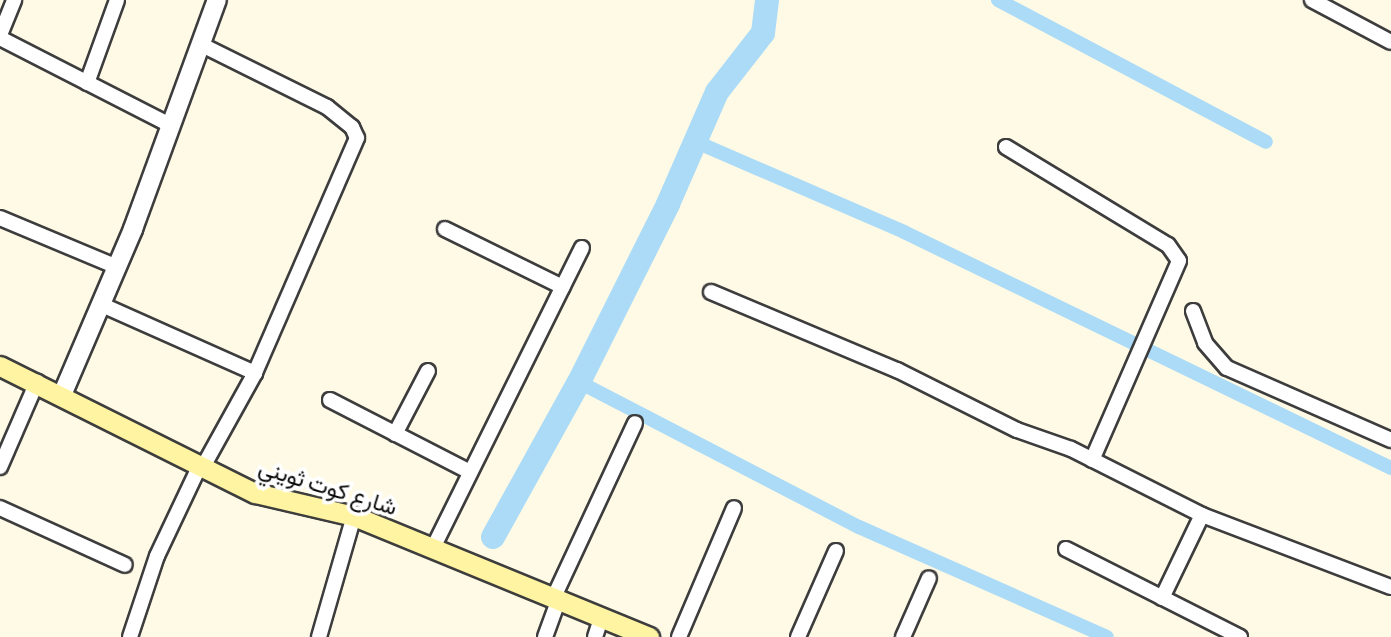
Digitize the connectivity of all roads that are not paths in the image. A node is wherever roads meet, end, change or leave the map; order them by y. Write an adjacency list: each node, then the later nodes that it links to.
1 (14, 0): 5 (street)
2 (117, 0): 8 (street)
3 (217, 0): 7 (street)
4 (1319, 2): 6 (street)
5 (0, 37): 8 (street)
6 (1391, 42)
7 (200, 44): 9 (street); 21 (street)
8 (87, 83): 9 (street)
9 (170, 125): 14 (street)
10 (1006, 147): 28 (street)
11 (0, 218): 14 (street)
12 (445, 229): 15 (street)
13 (582, 248): 15 (street)
14 (117, 267): 17 (street)
15 (563, 287): 31 (street)
16 (711, 292): 28 (street)
17 (100, 304): 21 (street); 23 (street)
18 (1193, 311): 27 (street)
19 (0, 366): 22 (main road, شارع كوت ثويني)
20 (428, 371): 26 (street)
21 (255, 373): 29 (street)
22 (37, 382): 23 (main road, شارع كوت ثويني); 30 (street)
23 (62, 395): 29 (main road, شارع كوت ثويني)
24 (330, 400): 26 (street)
25 (635, 422): 43 (street)
26 (395, 434): 31 (street)
27 (1391, 440)
28 (1092, 460): 34 (street)
29 (201, 466): 35 (main road, شارع كوت ثويني); 45 (street)
30 (0, 467)
31 (470, 472): 36 (street)
32 (0, 508): 39 (street)
33 (734, 508): 49 (street)
34 (1202, 515): 41 (street); 42 (street)
35 (354, 516): 36 (main road, شارع كوت ثويني); 46 (street)
36 (433, 548): 43 (main road, شارع كوت ثويني)
37 (1066, 549): 42 (street)
38 (836, 551): 50 (street)
39 (125, 565)
40 (929, 578): 51 (street)
41 (1391, 587)
42 (1162, 598): 52 (street)
43 (556, 600): 44 (main road, شارع كوت ثويني); 47 (street)
44 (598, 627): 48 (main road, شارع كوت ثويني)
45 (130, 637)
46 (319, 637)
47 (545, 637)
48 (649, 637)
49 (679, 637)
50 (799, 637)
51 (903, 637)
52 (1240, 637)

